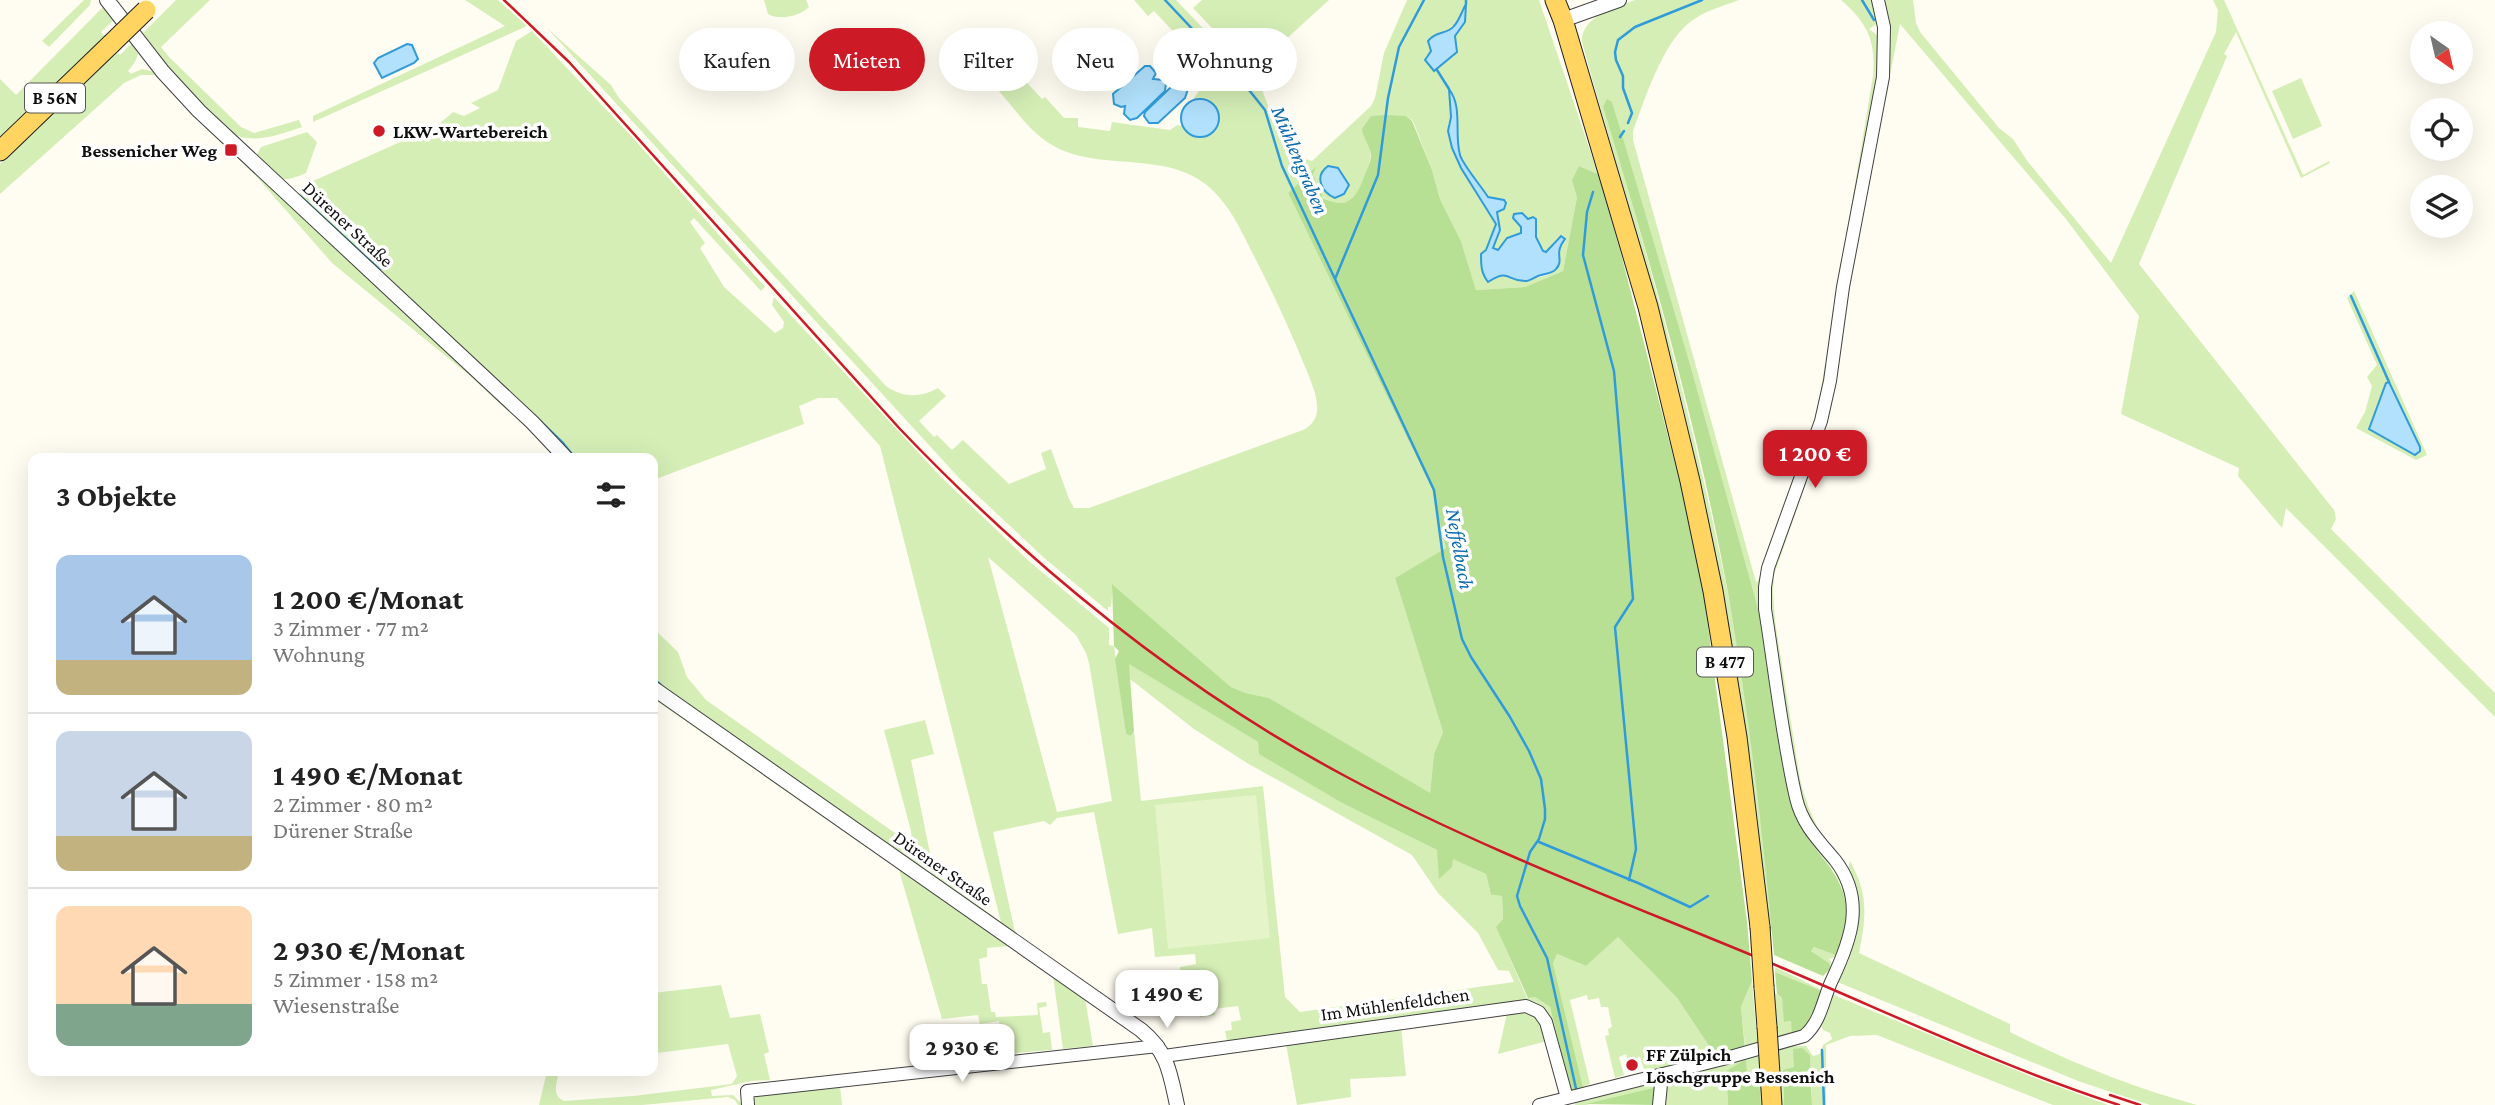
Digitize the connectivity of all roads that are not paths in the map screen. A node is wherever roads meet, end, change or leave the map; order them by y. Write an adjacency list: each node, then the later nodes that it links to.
1 (1555, 0): 6 (main road, B 477)
2 (1619, 0): 6 (street)
3 (1878, 0): 11 (street)
4 (110, 4): 8 (street, Dürener Straße)
5 (151, 5): 7 (main road, B 56N, bridge)
6 (1563, 20): 17 (main road, B 477, bridge)
7 (0, 151)
8 (561, 453)
9 (658, 692): 10 (street, Dürener Straße)
10 (1161, 1051): 12 (street, Im Mühlenfeldchen); 13 (street, Im Mühlenfeldchen); 14 (street)
11 (1662, 1074): 12 (street); 16 (street)
12 (1574, 1096): 15 (street)
13 (748, 1105)
14 (1177, 1105)
15 (1539, 1105)
16 (1659, 1105)
17 (1772, 1105)

